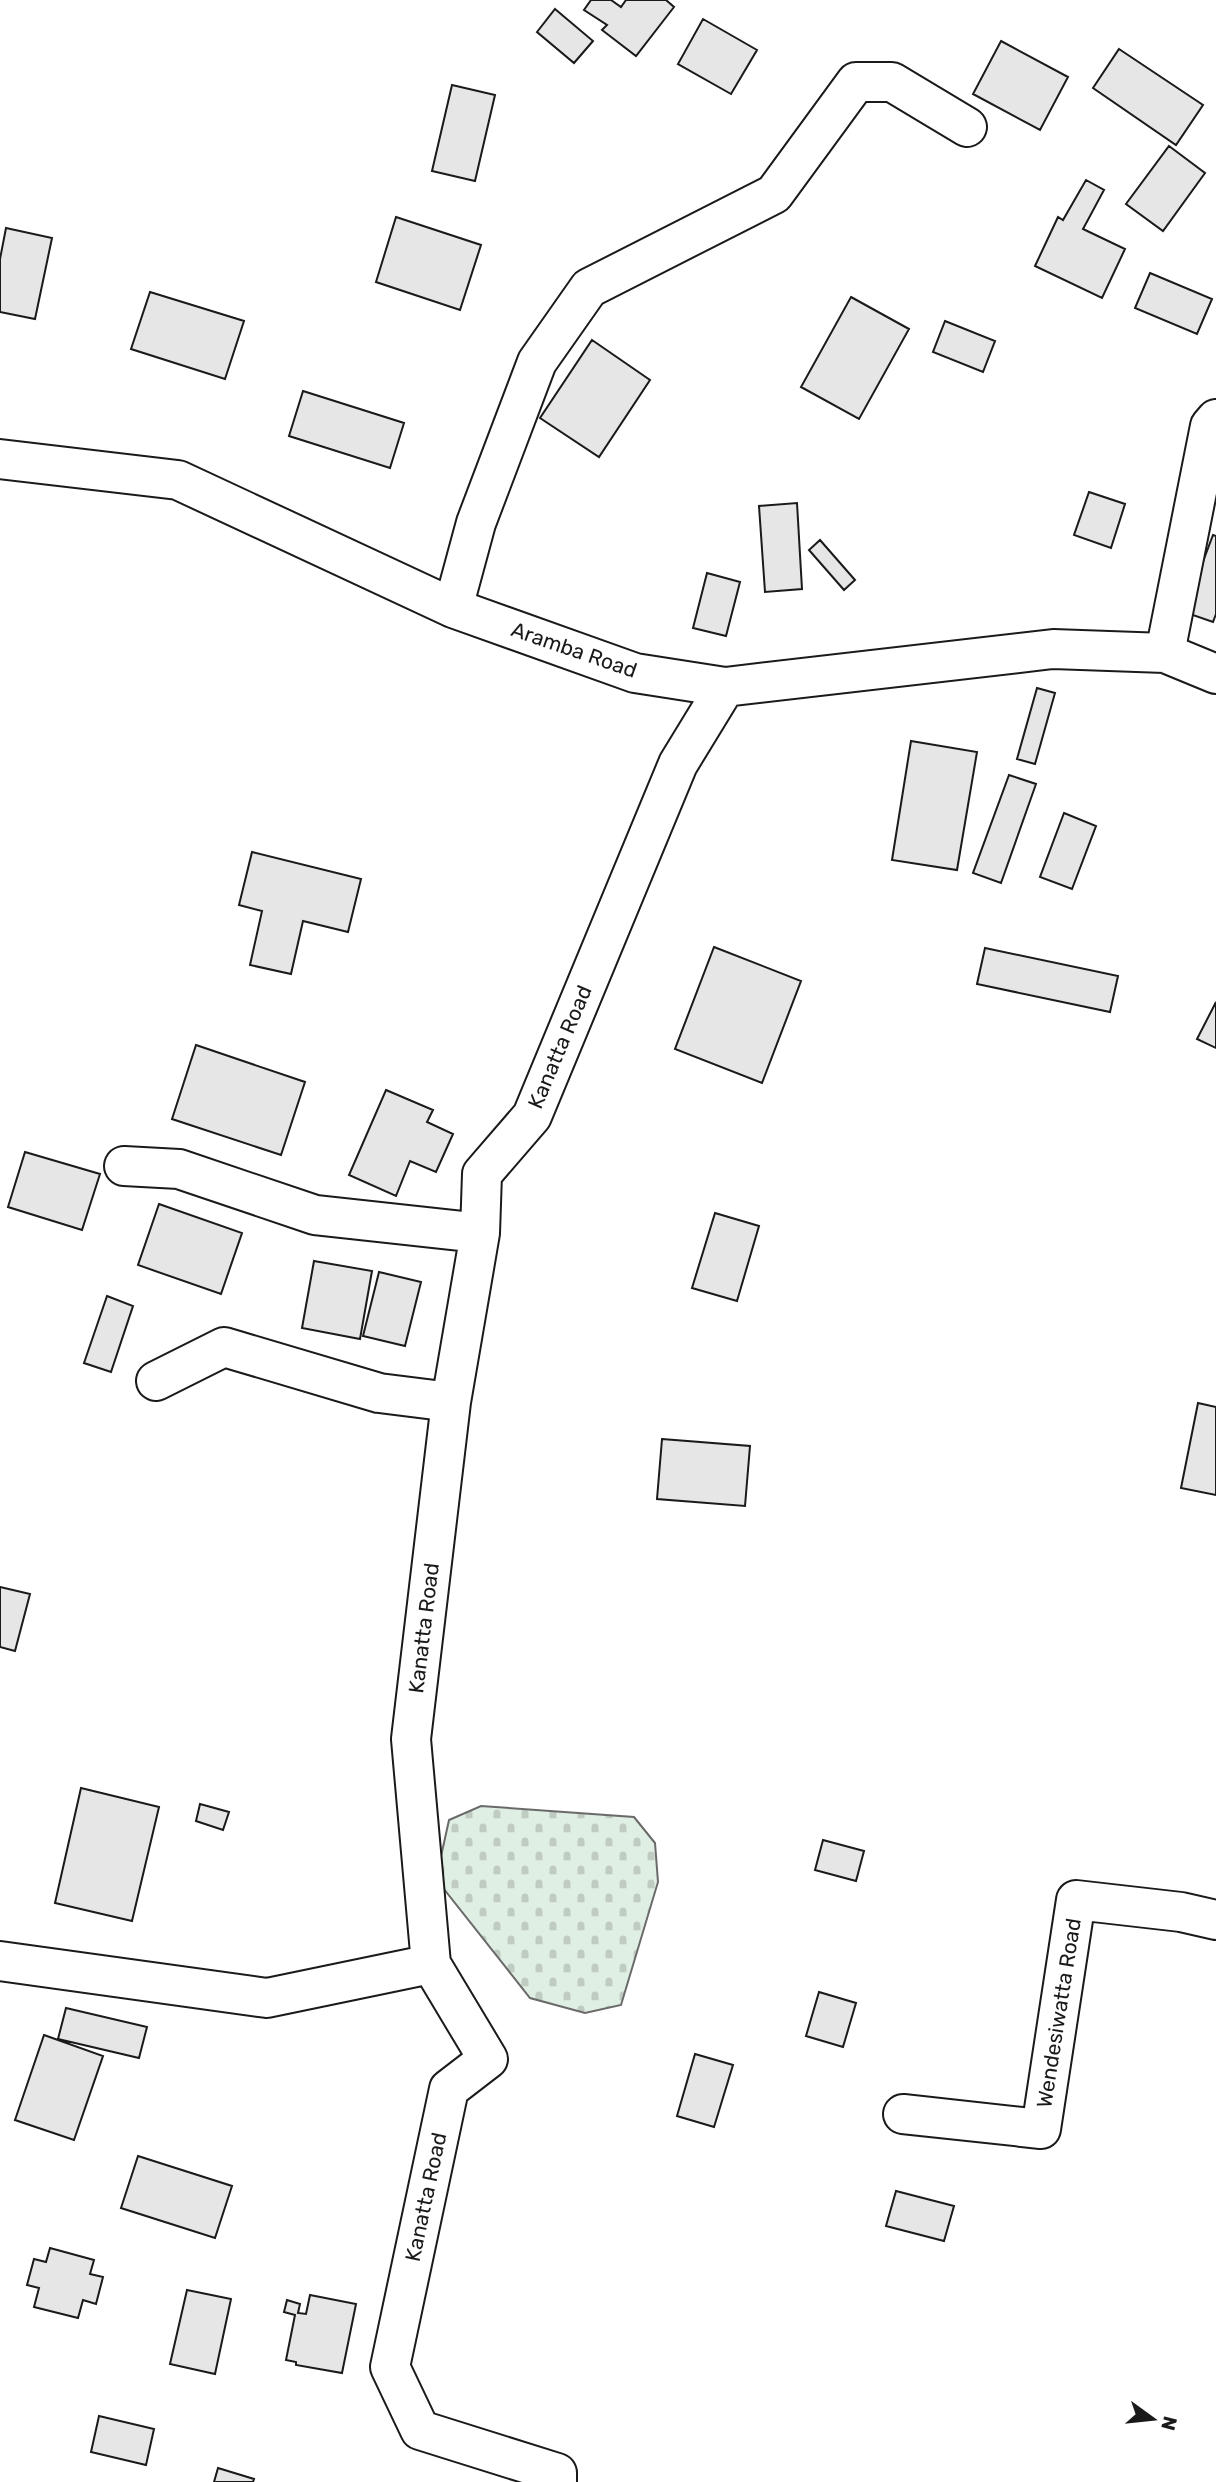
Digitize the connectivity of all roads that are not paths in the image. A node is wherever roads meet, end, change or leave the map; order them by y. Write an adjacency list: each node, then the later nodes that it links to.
1 (967, 127): 4 (street)
2 (1216, 419): 5 (street)
3 (0, 459): 4 (street, Aramba Road)
4 (453, 608): 7 (street, Aramba Road)
5 (1165, 653): 6 (street, Aramba Road); 7 (street, Aramba Road)
6 (1216, 674)
7 (725, 687): 9 (street, Kanatta Road)
8 (124, 1166): 9 (street)
9 (480, 1233): 11 (street, Kanatta Road)
10 (156, 1381): 11 (street)
11 (452, 1402): 14 (street, Kanatta Road)
12 (1216, 1920): 15 (street, Wendesiwatta Road)
13 (0, 1961): 14 (street)
14 (431, 1964): 16 (street, Kanatta Road)
15 (903, 2114)
16 (557, 2482)

